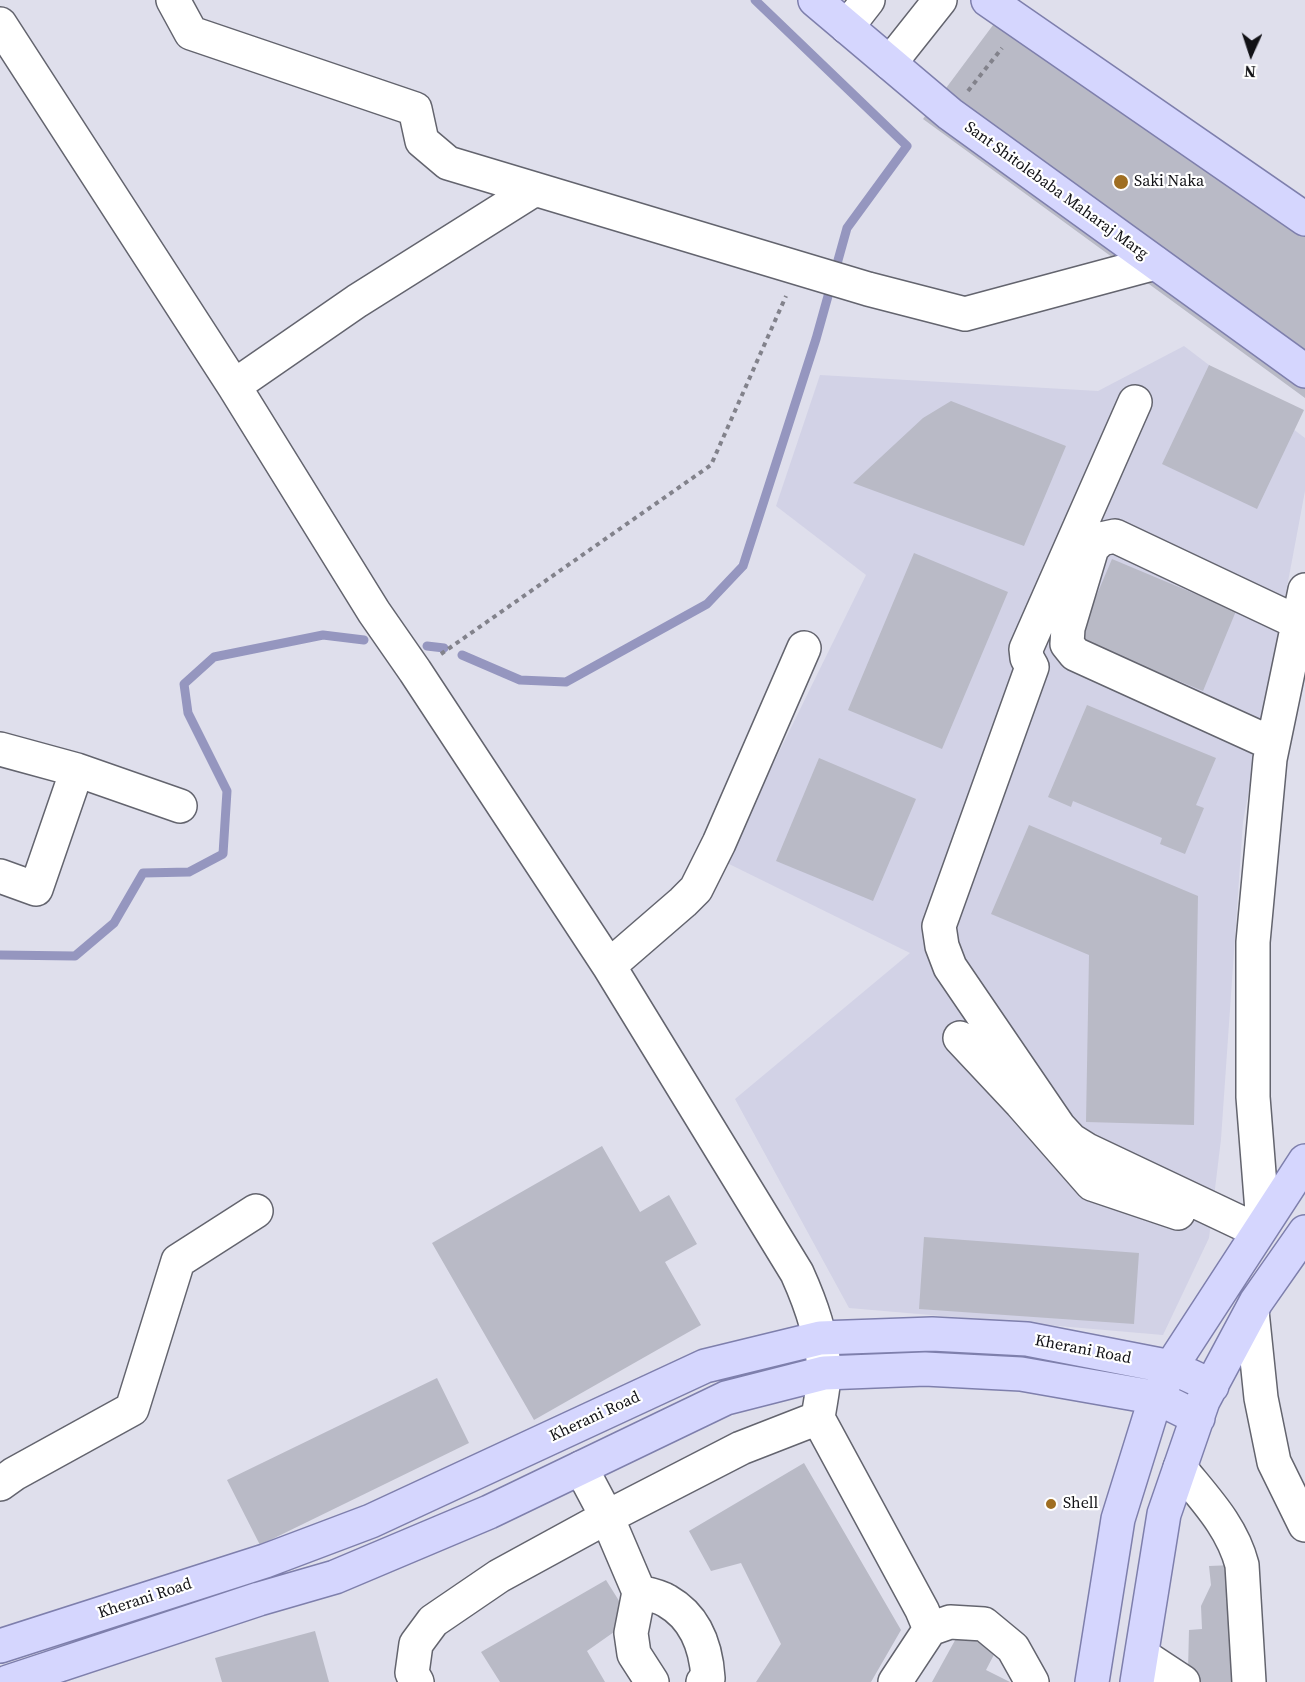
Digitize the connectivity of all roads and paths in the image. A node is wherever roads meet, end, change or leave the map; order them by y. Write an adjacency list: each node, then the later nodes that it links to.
1 (172, 0): 11 (street)
2 (815, 0): 7 (main road, Sant Shitolebaba Maharaj Marg)
3 (868, 0): 7 (street)
4 (940, 0): 9 (street)
5 (987, 0): 12 (main road)
6 (0, 24): 16 (street)
7 (847, 27): 9 (main road, Sant Shitolebaba Maharaj Marg)
8 (1005, 44): 10 (path)
9 (890, 63): 10 (main road, Sant Shitolebaba Maharaj Marg)
10 (950, 114): 13 (main road, Sant Shitolebaba Maharaj Marg)
11 (535, 189): 14 (street); 16 (street)
12 (1305, 219)
13 (1155, 262): 14 (street); 15 (main road, Sant Shitolebaba Maharaj Marg)
14 (821, 275): 21 (path)
15 (1305, 371)
16 (234, 386): 21 (street)
17 (1135, 402): 31 (street)
18 (1305, 590): 19 (street)
19 (1297, 622): 22 (street); 22 (street)
20 (804, 648): 27 (street)
21 (415, 671): 27 (street)
22 (1273, 744): 31 (street)
23 (0, 748): 24 (street)
24 (77, 770): 25 (street); 26 (street)
25 (180, 806)
26 (0, 876)
27 (609, 966): 34 (street)
28 (960, 1038): 31 (street)
29 (1305, 1161): 31 (main road)
30 (256, 1211): 43 (street)
31 (1258, 1231): 35 (main road)
32 (1305, 1232): 33 (main road)
33 (1252, 1311): 37 (main road); 45 (street)
34 (819, 1338): 35 (main road, Kherani Road); 36 (street); 46 (main road, Kherani Road)
35 (1171, 1367): 37 (main road, Kherani Road); 38 (main road)
36 (824, 1373): 38 (main road, Kherani Road); 39 (street); 41 (main road, Kherani Road)
37 (1212, 1386): 40 (main road)
38 (1158, 1398): 40 (main road, Kherani Road); 58 (main road)
39 (818, 1418): 44 (street); 49 (street)
40 (1198, 1418): 42 (main road)
41 (581, 1468): 44 (street); 47 (main road, Kherani Road)
42 (1180, 1468): 51 (main road); 60 (street)
43 (0, 1484)
44 (607, 1517): 48 (street); 53 (street)
45 (1305, 1525)
46 (289, 1552): 47 (main road); 50 (main road, Kherani Road)
47 (299, 1587): 52 (main road, Kherani Road)
48 (639, 1592): 54 (street); 55 (street)
49 (930, 1629): 56 (street); 57 (street)
50 (0, 1646)
51 (1139, 1668): 59 (street)
52 (8, 1682)
53 (417, 1682)
54 (652, 1682)
55 (703, 1682)
56 (895, 1682)
57 (1032, 1682)
58 (1092, 1682)
59 (1183, 1682)
60 (1249, 1682)

